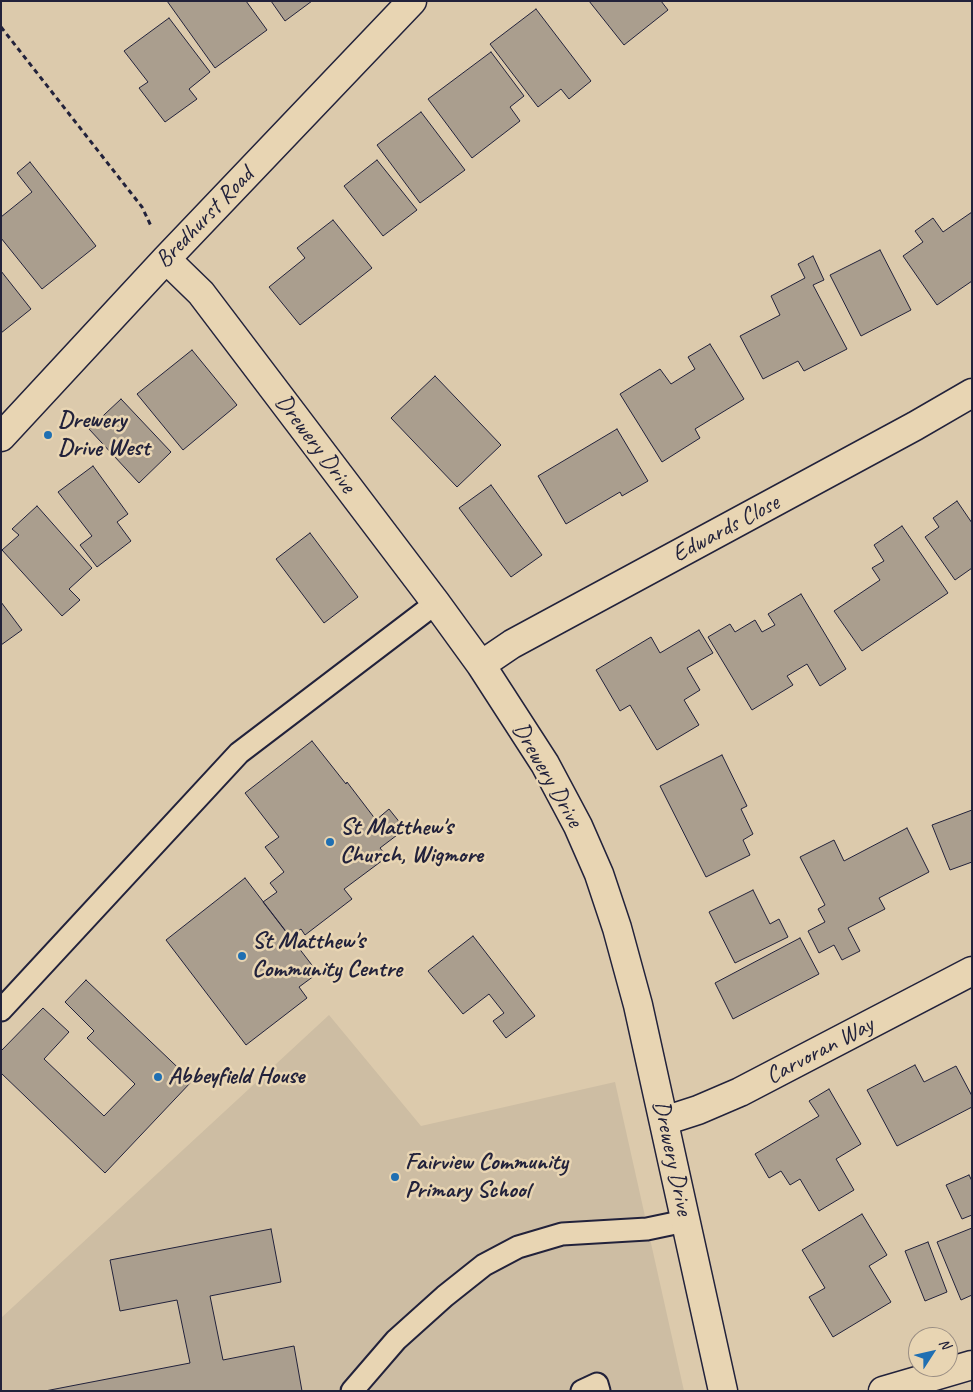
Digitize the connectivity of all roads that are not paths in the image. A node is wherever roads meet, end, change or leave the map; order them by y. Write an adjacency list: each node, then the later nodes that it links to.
1 (412, 1): 2 (street, Bredhurst Road)
2 (166, 259): 4 (street, Bredhurst Road); 5 (street, Drewery Drive)
3 (972, 393): 6 (street, Edwards Close)
4 (1, 438)
5 (436, 603): 6 (street, Drewery Drive); 8 (lane)
6 (481, 665): 9 (street, Drewery Drive)
7 (972, 971): 9 (street, Carvoran Way)
8 (1, 1010)
9 (664, 1121): 10 (street, Drewery Drive)
10 (685, 1221): 12 (lane); 15 (street, Drewery Drive)
11 (972, 1366): 16 (street)
12 (352, 1391)
13 (582, 1391): 14 (lane)
14 (599, 1391)
15 (723, 1391)
16 (883, 1391)

